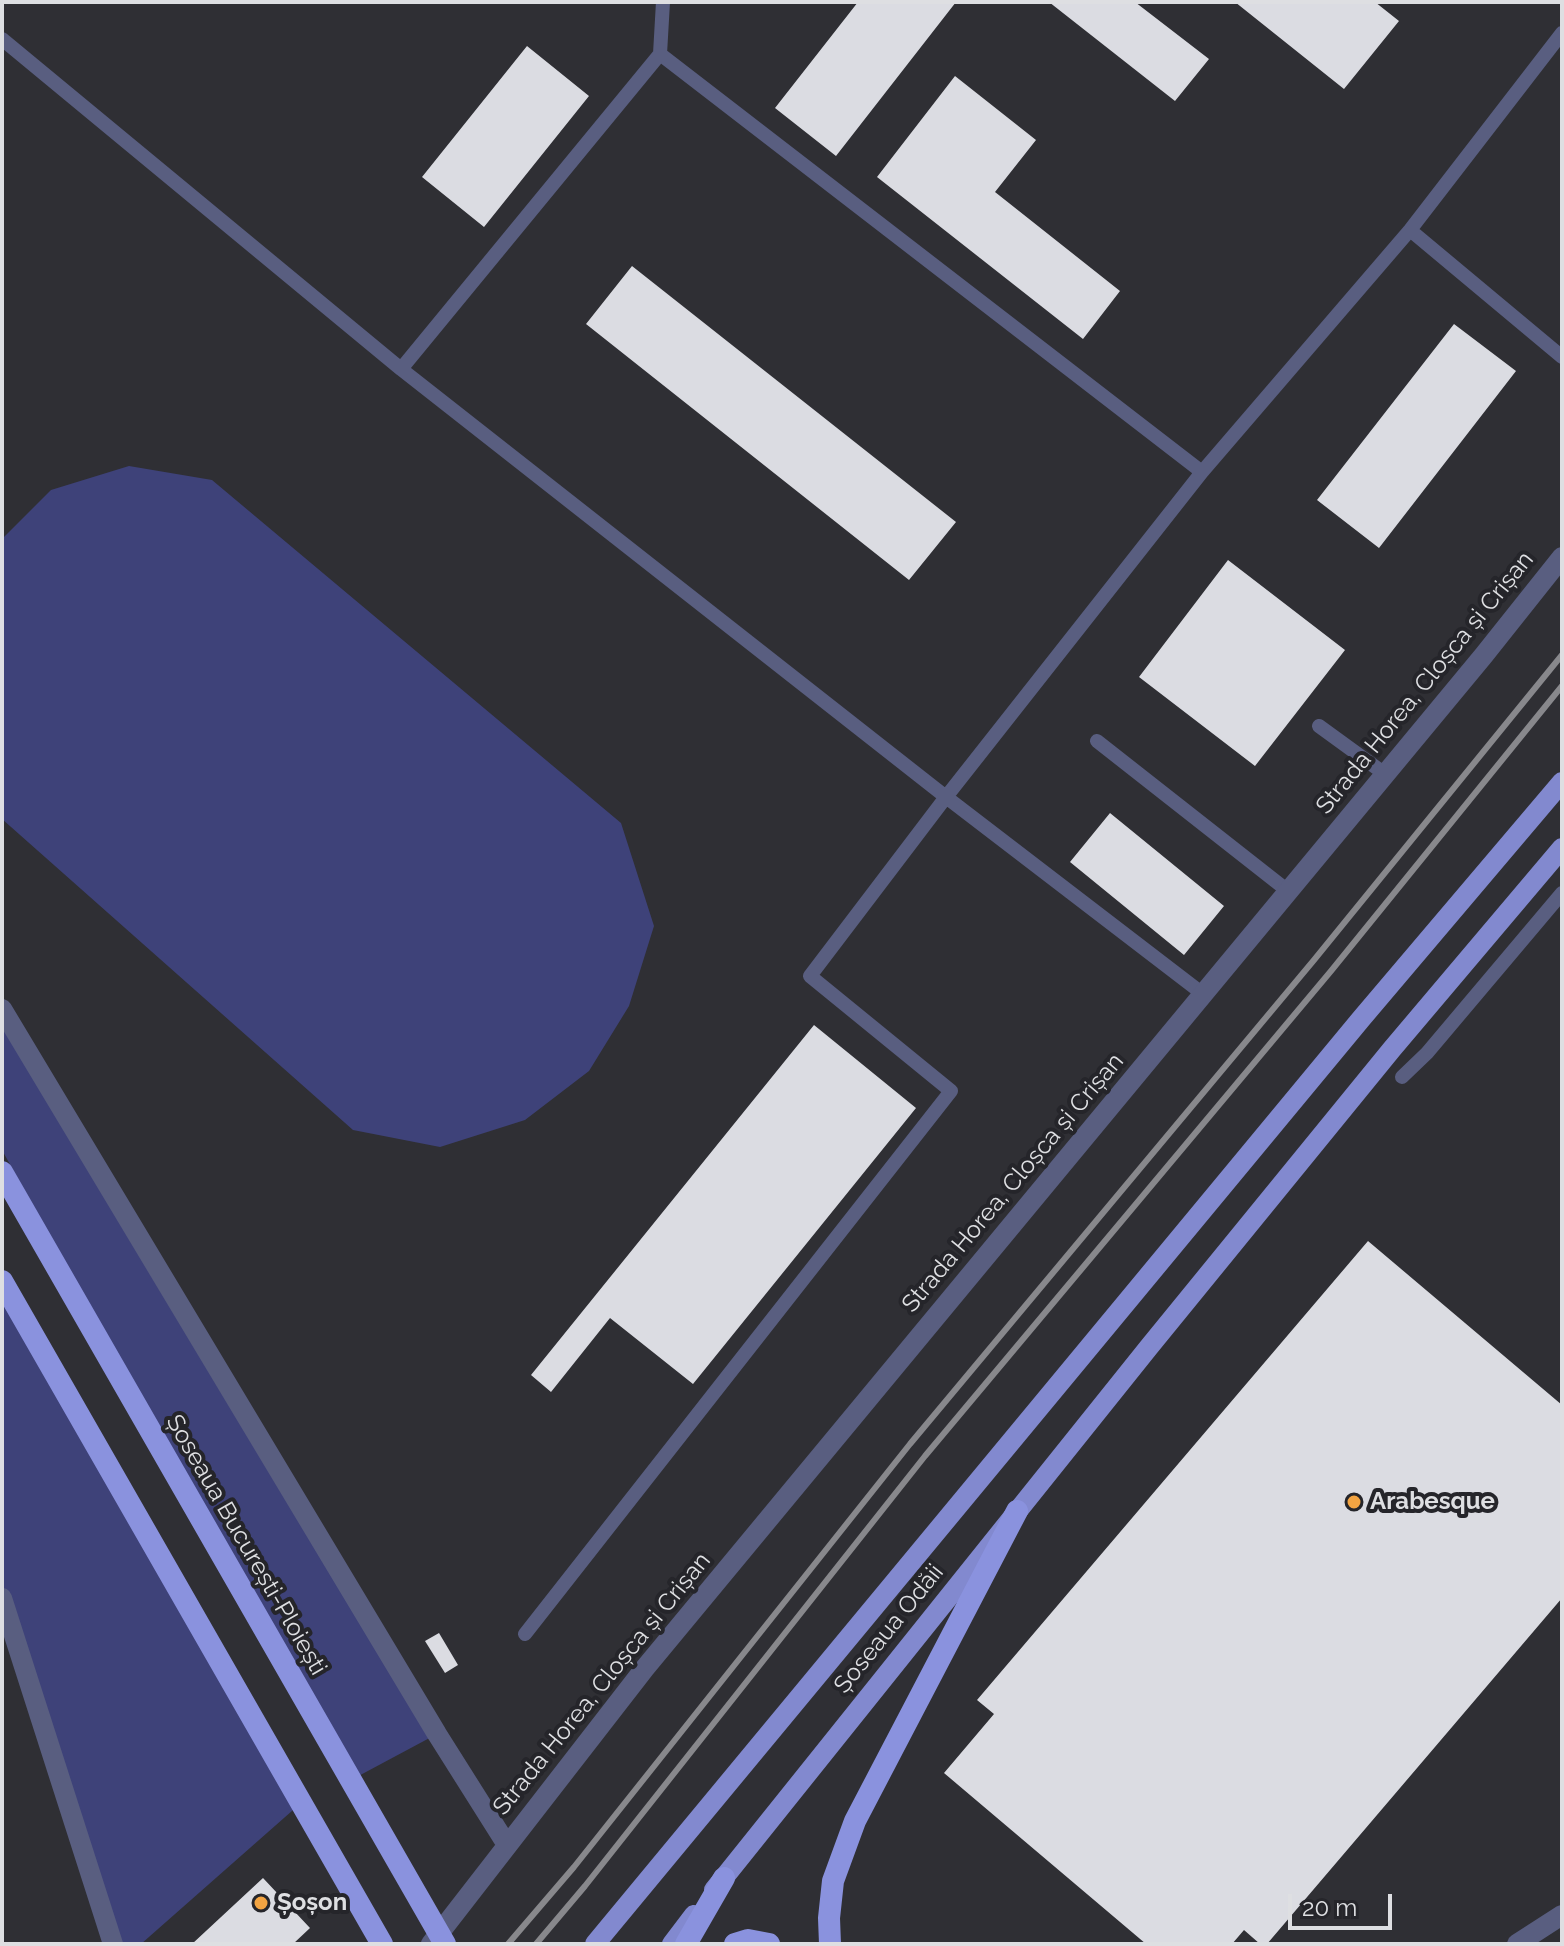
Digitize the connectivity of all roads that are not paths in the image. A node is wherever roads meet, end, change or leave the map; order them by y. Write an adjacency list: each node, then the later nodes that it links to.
1 (663, 2): 4 (lane)
2 (1562, 33): 5 (lane)
3 (2, 39): 7 (lane)
4 (660, 54): 7 (lane); 8 (lane)
5 (1410, 230): 6 (lane); 8 (lane)
6 (1562, 357)
7 (401, 369): 14 (lane)
8 (1202, 472): 14 (lane)
9 (1562, 557): 12 (street, Strada Horea, Cloșca și Crișan)
10 (1319, 726): 12 (lane)
11 (1097, 741): 16 (lane)
12 (1385, 774): 16 (street, Strada Horea, Cloșca și Crișan)
13 (1562, 782): 33 (main road)
14 (946, 797): 18 (lane); 25 (lane)
15 (1562, 848): 23 (main road, Șoseaua Odăii)
16 (1288, 891): 18 (street, Strada Horea, Cloșca și Crișan)
17 (1562, 893): 20 (lane)
18 (1203, 994): 26 (street, Strada Horea, Cloșca și Crișan)
19 (2, 1009): 26 (street)
20 (1402, 1077)
21 (2, 1172): 32 (highway, Șoseaua București-Ploiești, bridge)
22 (2, 1281): 30 (highway)
23 (1017, 1511): 27 (main road, Șoseaua Odăii); 38 (highway)
24 (2, 1598): 29 (street)
25 (525, 1634)
26 (507, 1845): 31 (street, Strada Horea, Cloșca și Crișan)
27 (724, 1878): 34 (main road, Șoseaua Odăii); 35 (highway)
28 (1562, 1915): 39 (street)
29 (113, 1944)
30 (382, 1944)
31 (431, 1944)
32 (445, 1944)
33 (595, 1944)
34 (672, 1944)
35 (686, 1944)
36 (735, 1944): 37 (highway)
37 (769, 1944)
38 (830, 1944)
39 (1517, 1944)

